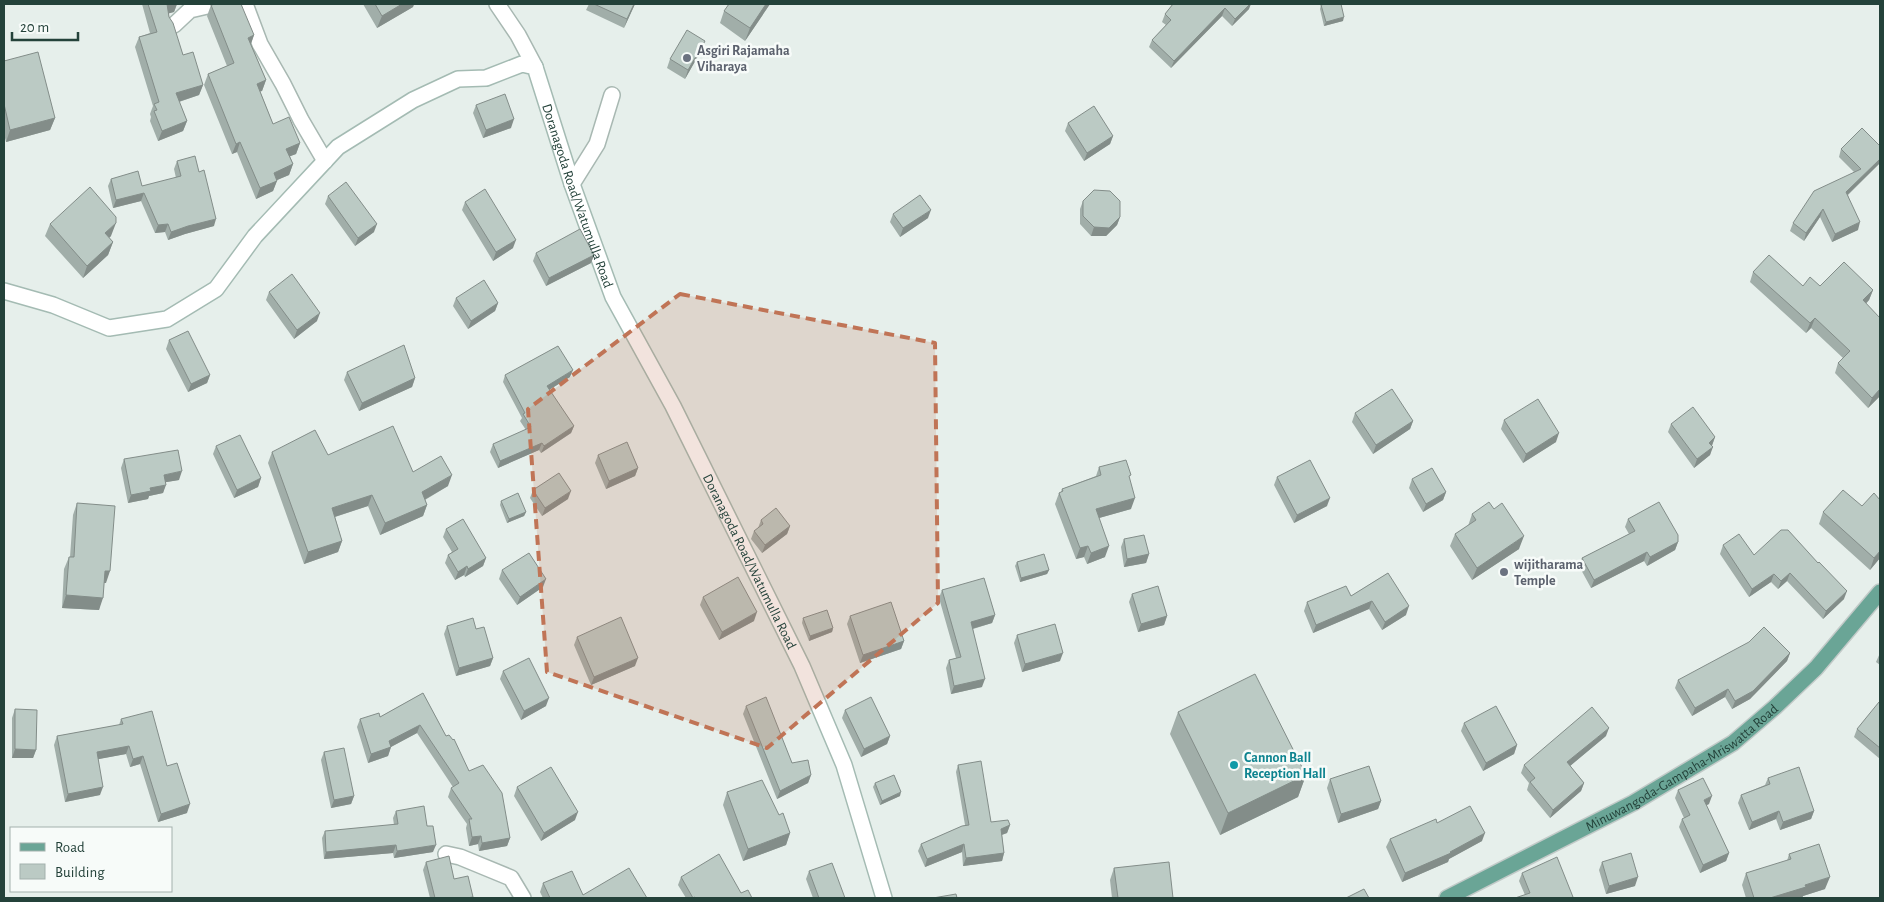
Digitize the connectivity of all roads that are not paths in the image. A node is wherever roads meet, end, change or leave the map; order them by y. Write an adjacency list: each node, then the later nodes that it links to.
1 (216, 4): 4 (street)
2 (245, 4): 7 (street)
3 (497, 4): 5 (street, Doranagoda Road/Watumulla Road)
4 (174, 25)
5 (535, 67): 7 (street); 8 (street, Doranagoda Road/Watumulla Road)
6 (612, 95): 8 (street)
7 (325, 161): 9 (street)
8 (572, 184): 14 (street, Doranagoda Road/Watumulla Road)
9 (4, 291)
10 (1880, 592): 12 (main road, Minuwangoda-Gampaha-Mriswatta Road)
11 (446, 854): 13 (street)
12 (1454, 896)
13 (523, 898)
14 (884, 898)

